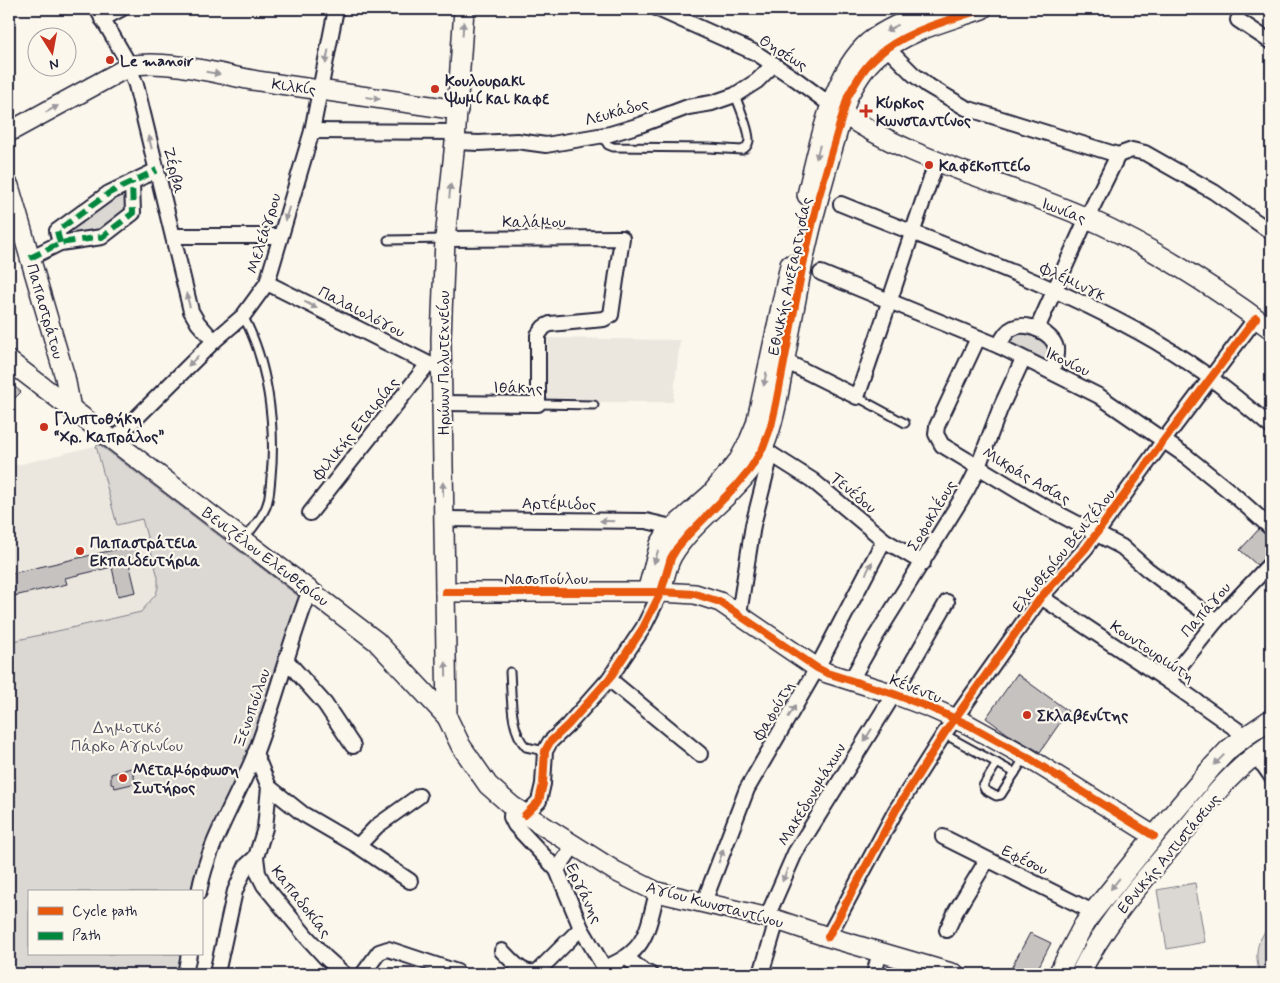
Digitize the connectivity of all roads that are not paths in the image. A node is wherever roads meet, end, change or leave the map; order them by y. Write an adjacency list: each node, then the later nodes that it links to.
1 (121, 9): 7 (street)
2 (336, 9): 13 (street, Μελεάγρου, one-way to 13)
3 (464, 9): 15 (street, Ηρώων Πολυτεχνείου, one-way to 3)
4 (658, 9): 11 (street, Θησέως)
5 (937, 9): 16 (street, one-way to 16)
6 (982, 9): 10 (street, Εθνικής Ανεξαρτησίας)
7 (100, 14): 12 (street, Ζέρβα)
8 (1238, 20): 9 (street)
9 (1271, 42)
10 (887, 48): 16 (street, Εθνικής Ανεξαρτησίας); 21 (street)
11 (774, 64): 14 (street, Λευκάδος); 16 (street, Θησέως)
12 (130, 66): 13 (street, Κιλκίς, one-way to 13); 18 (street, one-way to 12); 23 (street, Ζέρβα, one-way to 12)
13 (321, 90): 15 (street, Κιλκίς, one-way to 15); 17 (street, Μελεάγρου)
14 (735, 95): 19 (street, Λευκάδος); 19 (lane)
15 (458, 110): 20 (street, Ηρώων Πολυτεχνείου)
16 (837, 110): 22 (street, Ιωνίας); 47 (street, Εθνικής Ανεξαρτησίας); 65 (street, one-way to 65)
17 (312, 131): 20 (street, Λευκάδος); 31 (street, Μελεάγρου, one-way to 31)
18 (9, 132)
19 (602, 136): 20 (street, Λευκάδος)
20 (455, 137): 32 (street, Ηρώων Πολυτεχνείου, one-way to 20)
21 (1118, 155): 27 (street); 28 (street)
22 (937, 161): 27 (street, Ιωνίας); 29 (street)
23 (157, 170): 24 (street); 30 (street, Ζέρβα)
24 (132, 182): 34 (street); 34 (street)
25 (9, 186): 35 (street, Παπαστράτου)
26 (841, 204): 29 (street, Φλέμινγκ)
27 (1087, 218): 38 (street); 41 (street, Ιωνίας)
28 (1271, 232)
29 (911, 233): 38 (street, Φλέμινγκ); 39 (street)
30 (173, 236): 31 (street); 44 (street, Ζέρβα, one-way to 30)
31 (280, 236): 37 (street, Μελεάγρου)
32 (445, 239): 33 (lane); 49 (street, Ηρώων Πολυτεχνείου); 54 (street, Καλάμου)
33 (388, 240)
34 (60, 244): 35 (street)
35 (30, 258): 56 (street, Παπαστράτου)
36 (821, 273): 39 (street, Ικονίου)
37 (267, 283): 40 (street, Μελεάγρου); 49 (street, Παλαιολόγου, one-way to 49)
38 (1054, 290): 42 (street); 51 (street, Φλέμινγκ)
39 (890, 302): 43 (street, Ικονίου); 52 (street)
40 (243, 316): 44 (street, Μελεάγρου); 68 (lane)
41 (1264, 324): 51 (street, Ελευθερίου Βενιζέλου)
42 (1037, 329): 45 (street); 50 (street)
43 (978, 338): 45 (street, Ικονίου); 62 (street, Μικράς Ασίας)
44 (214, 340): 59 (street, Μελεάγρου, one-way to 59)
45 (999, 346): 46 (street, Ικονίου)
46 (1023, 359): 50 (street, Ικονίου); 62 (street, Σοφοκλέους)
47 (785, 361): 52 (street); 61 (street, Εθνικής Ανεξαρτησίας)
48 (9, 362): 56 (street)
49 (434, 367): 53 (street, Ηρώων Πολυτεχνείου); 63 (street, Φιλικής Εταιρίας)
50 (1052, 372): 60 (street, Ικονίου)
51 (1211, 378): 58 (street, Φλέμινγκ); 60 (street, Ελευθερίου Βενιζέλου)
52 (858, 397): 57 (lane)
53 (442, 403): 54 (street, Ιθάκης); 64 (street, Ηρώων Πολυτεχνείου, one-way to 53)
54 (538, 404): 55 (lane, Ιθάκης)
55 (594, 405)
56 (71, 409): 59 (street, Βενιζέλου Ελευθερίου)
57 (905, 423)
58 (1271, 427)
59 (114, 440): 68 (street, Βενιζέλου Ελευθερίου)
60 (1164, 440): 66 (street, Ικονίου); 67 (street, Ελευθερίου Βενιζέλου)
61 (767, 451): 69 (street, Τενέδου); 74 (street, Εθνικής Ανεξαρτησίας); 77 (street)
62 (977, 468): 67 (street, Μικράς Ασίας); 71 (street, Σοφοκλέους)
63 (310, 513)
64 (444, 519): 65 (street, Αρτέμιδος, one-way to 64); 73 (street, Ηρώων Πολυτεχνείου)
65 (672, 527): 74 (street, one-way to 74)
66 (1271, 528)
67 (1097, 534): 75 (street, Ελευθερίου Βενιζέλου); 78 (street, Μικράς Ασίας)
68 (244, 540): 72 (street, Βενιζέλου Ελευθερίου)
69 (884, 540): 71 (street, Τενέδου); 80 (street, Φαφούτη, one-way to 69)
70 (1271, 562): 78 (street, Παπάγου)
71 (923, 563): 83 (street, Σοφοκλέους)
72 (310, 590): 79 (street, Ξενοπούλου); 86 (street, Βενιζέλου Ελευθερίου)
73 (445, 592): 74 (street, Νασοπούλου); 86 (street, Ηρώων Πολυτεχνείου, one-way to 73)
74 (654, 592): 77 (street, Κένεντυ); 82 (street)
75 (1041, 597): 84 (street, Κουντουριώτη); 88 (street, Ελευθερίου Βενιζέλου)
76 (947, 602): 85 (street, Μακεδονομάχων)
77 (740, 614): 80 (street, Κένεντυ)
78 (1216, 621): 84 (street, Παπάγου)
79 (286, 660): 91 (street); 93 (street, Ξενοπούλου)
80 (817, 668): 83 (street, Κένεντυ); 113 (street, Φαφούτη, one-way to 80)
81 (510, 672): 92 (lane)
82 (609, 679): 92 (street); 94 (street)
83 (851, 680): 85 (street, Κένεντυ)
84 (1168, 681): 89 (street, Κουντουριώτη)
85 (894, 694): 88 (street, Κένεντυ); 115 (street, Μακεδονομάχων, one-way to 115)
86 (447, 717): 102 (street, Αγίου Κωνσταντίνου)
87 (1271, 719): 89 (street, Εθνικής Αντιστάσεως)
88 (950, 726): 95 (street, Κένεντυ); 97 (lane); 118 (street, Ελευθερίου Βενιζέλου)
89 (1246, 736): 103 (street, Εθνικής Αντιστάσεως, one-way to 103)
90 (1271, 744): 96 (street, Εθνικής Αντιστάσεως)
91 (353, 746)
92 (545, 751): 102 (street)
93 (255, 754): 100 (street, Καπαδοκίας); 111 (street, Ξενοπούλου)
94 (700, 754)
95 (1025, 756): 98 (lane); 103 (street, Κένεντυ)
96 (1254, 757): 99 (street); 134 (street, Εθνικής Αντιστάσεως)
97 (997, 763): 98 (lane); 98 (lane)
98 (1015, 773)
99 (1271, 776)
100 (269, 787): 106 (street); 107 (street, Καπαδοκίας)
101 (419, 796): 106 (street)
102 (518, 811): 105 (street, Αγίου Κωνσταντίνου); 109 (street, Εργάνης)
103 (1154, 836): 114 (street, Εθνικής Αντιστάσεως, one-way to 114)
104 (943, 837): 108 (street, Εφέσου)
105 (574, 845): 109 (street); 112 (street, Αγίου Κωνσταντίνου)
106 (358, 846): 110 (street)
107 (256, 857): 125 (street); 127 (street, Καπαδοκίας)
108 (987, 860): 114 (street, Εφέσου); 117 (street)
109 (557, 870): 116 (street, Εργάνης)
110 (410, 881)
111 (200, 890)
112 (657, 892): 113 (street, Αγίου Κωνσταντίνου); 122 (street)
113 (704, 902): 115 (street, Αγίου Κωνσταντίνου)
114 (1093, 912): 133 (street, Εθνικής Αντιστάσεως)
115 (772, 919): 118 (street, Αγίου Κωνσταντίνου); 130 (street, Μακεδονομάχων)
116 (581, 928): 119 (street); 123 (street, Εργάνης)
117 (947, 930)
118 (828, 937): 120 (street, Αγίου Κωνσταντίνου)
119 (502, 951)
120 (880, 952): 131 (street); 132 (street, Αγίου Κωνσταντίνου)
121 (189, 956): 126 (street)
122 (627, 958): 123 (street); 129 (street)
123 (605, 971)
124 (457, 972): 128 (street)
125 (217, 973)
126 (185, 974)
127 (344, 974)
128 (363, 974)
129 (650, 974)
130 (761, 974)
131 (874, 974)
132 (955, 974)
133 (1058, 974)
134 (1080, 974)

